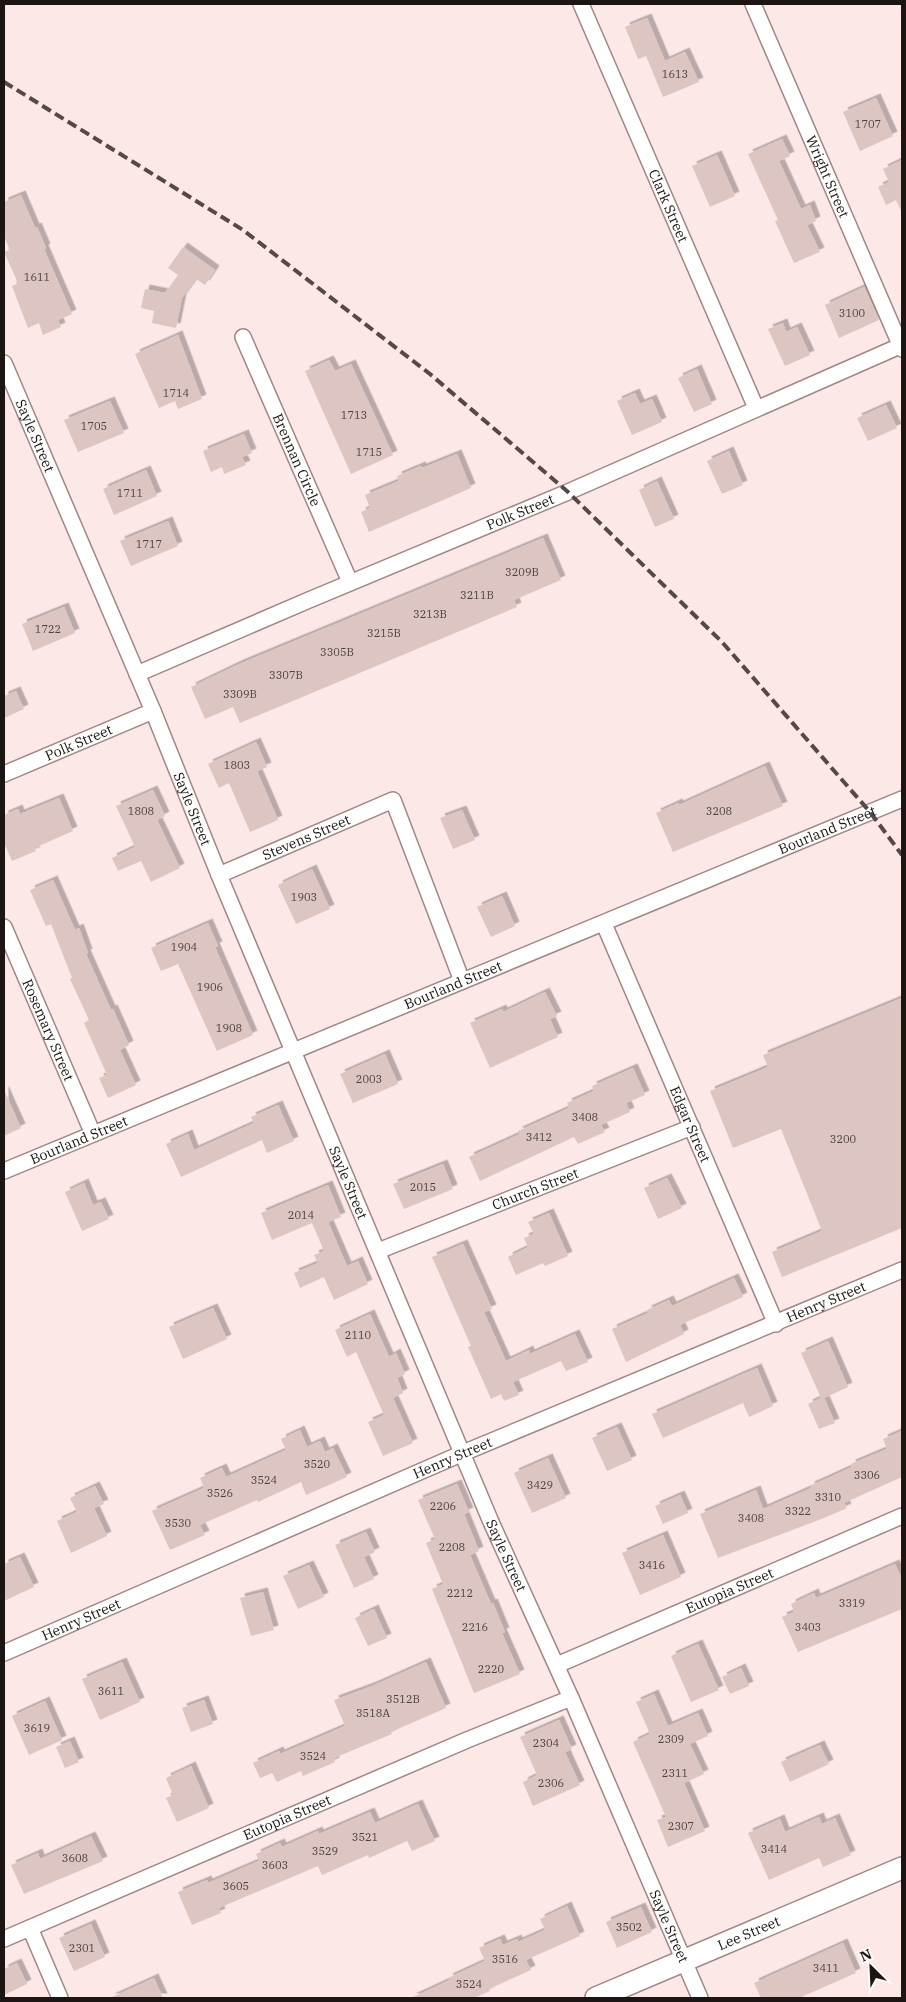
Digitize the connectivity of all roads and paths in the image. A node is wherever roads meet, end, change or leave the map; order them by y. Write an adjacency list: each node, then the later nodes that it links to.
1 (581, 4): 7 (street, Clark Street)
2 (754, 4): 4 (street, Wright Street)
3 (243, 337): 8 (street, Brennan Circle)
4 (902, 346): 7 (street, Polk Street)
5 (4, 363): 6 (street, Sayle Street)
6 (9, 392): 9 (street, Sayle Street)
7 (756, 408): 8 (street, Polk Street)
8 (350, 582): 9 (street, Polk Street)
9 (137, 674): 10 (street, Sayle Street)
10 (153, 711): 11 (street, Polk Street); 13 (street, Sayle Street)
11 (4, 774)
12 (902, 799): 14 (street, Bourland Street)
13 (219, 875): 16 (street, Stevens Street); 17 (street, Sayle Street)
14 (604, 924): 16 (street, Bourland Street); 18 (street, Edgar Street)
15 (4, 927): 19 (street, Rosemary Street)
16 (462, 981): 17 (street, Bourland Street)
17 (293, 1051): 19 (street, Bourland Street); 21 (street, Sayle Street)
18 (692, 1127): 21 (street, Church Street); 23 (street, Edgar Street)
19 (93, 1134): 20 (street, Bourland Street)
20 (4, 1172)
21 (378, 1251): 24 (street, Sayle Street)
22 (902, 1270): 23 (street, Henry Street)
23 (776, 1324): 24 (street, Henry Street)
24 (463, 1454): 26 (street, Henry Street); 27 (street, Sayle Street)
25 (902, 1516): 27 (street, Eutopia Street)
26 (4, 1653)
27 (557, 1665): 28 (street, Sayle Street)
28 (572, 1698): 30 (street, Eutopia Street); 32 (street, Sayle Street)
29 (902, 1868): 32 (main road, Lee Street)
30 (30, 1928): 31 (street, Eutopia Street); 33 (street)
31 (4, 1939)
32 (684, 1960): 34 (main road, Lee Street); 35 (street, Sayle Street)
33 (60, 1998)
34 (596, 1998)
35 (700, 1998)

